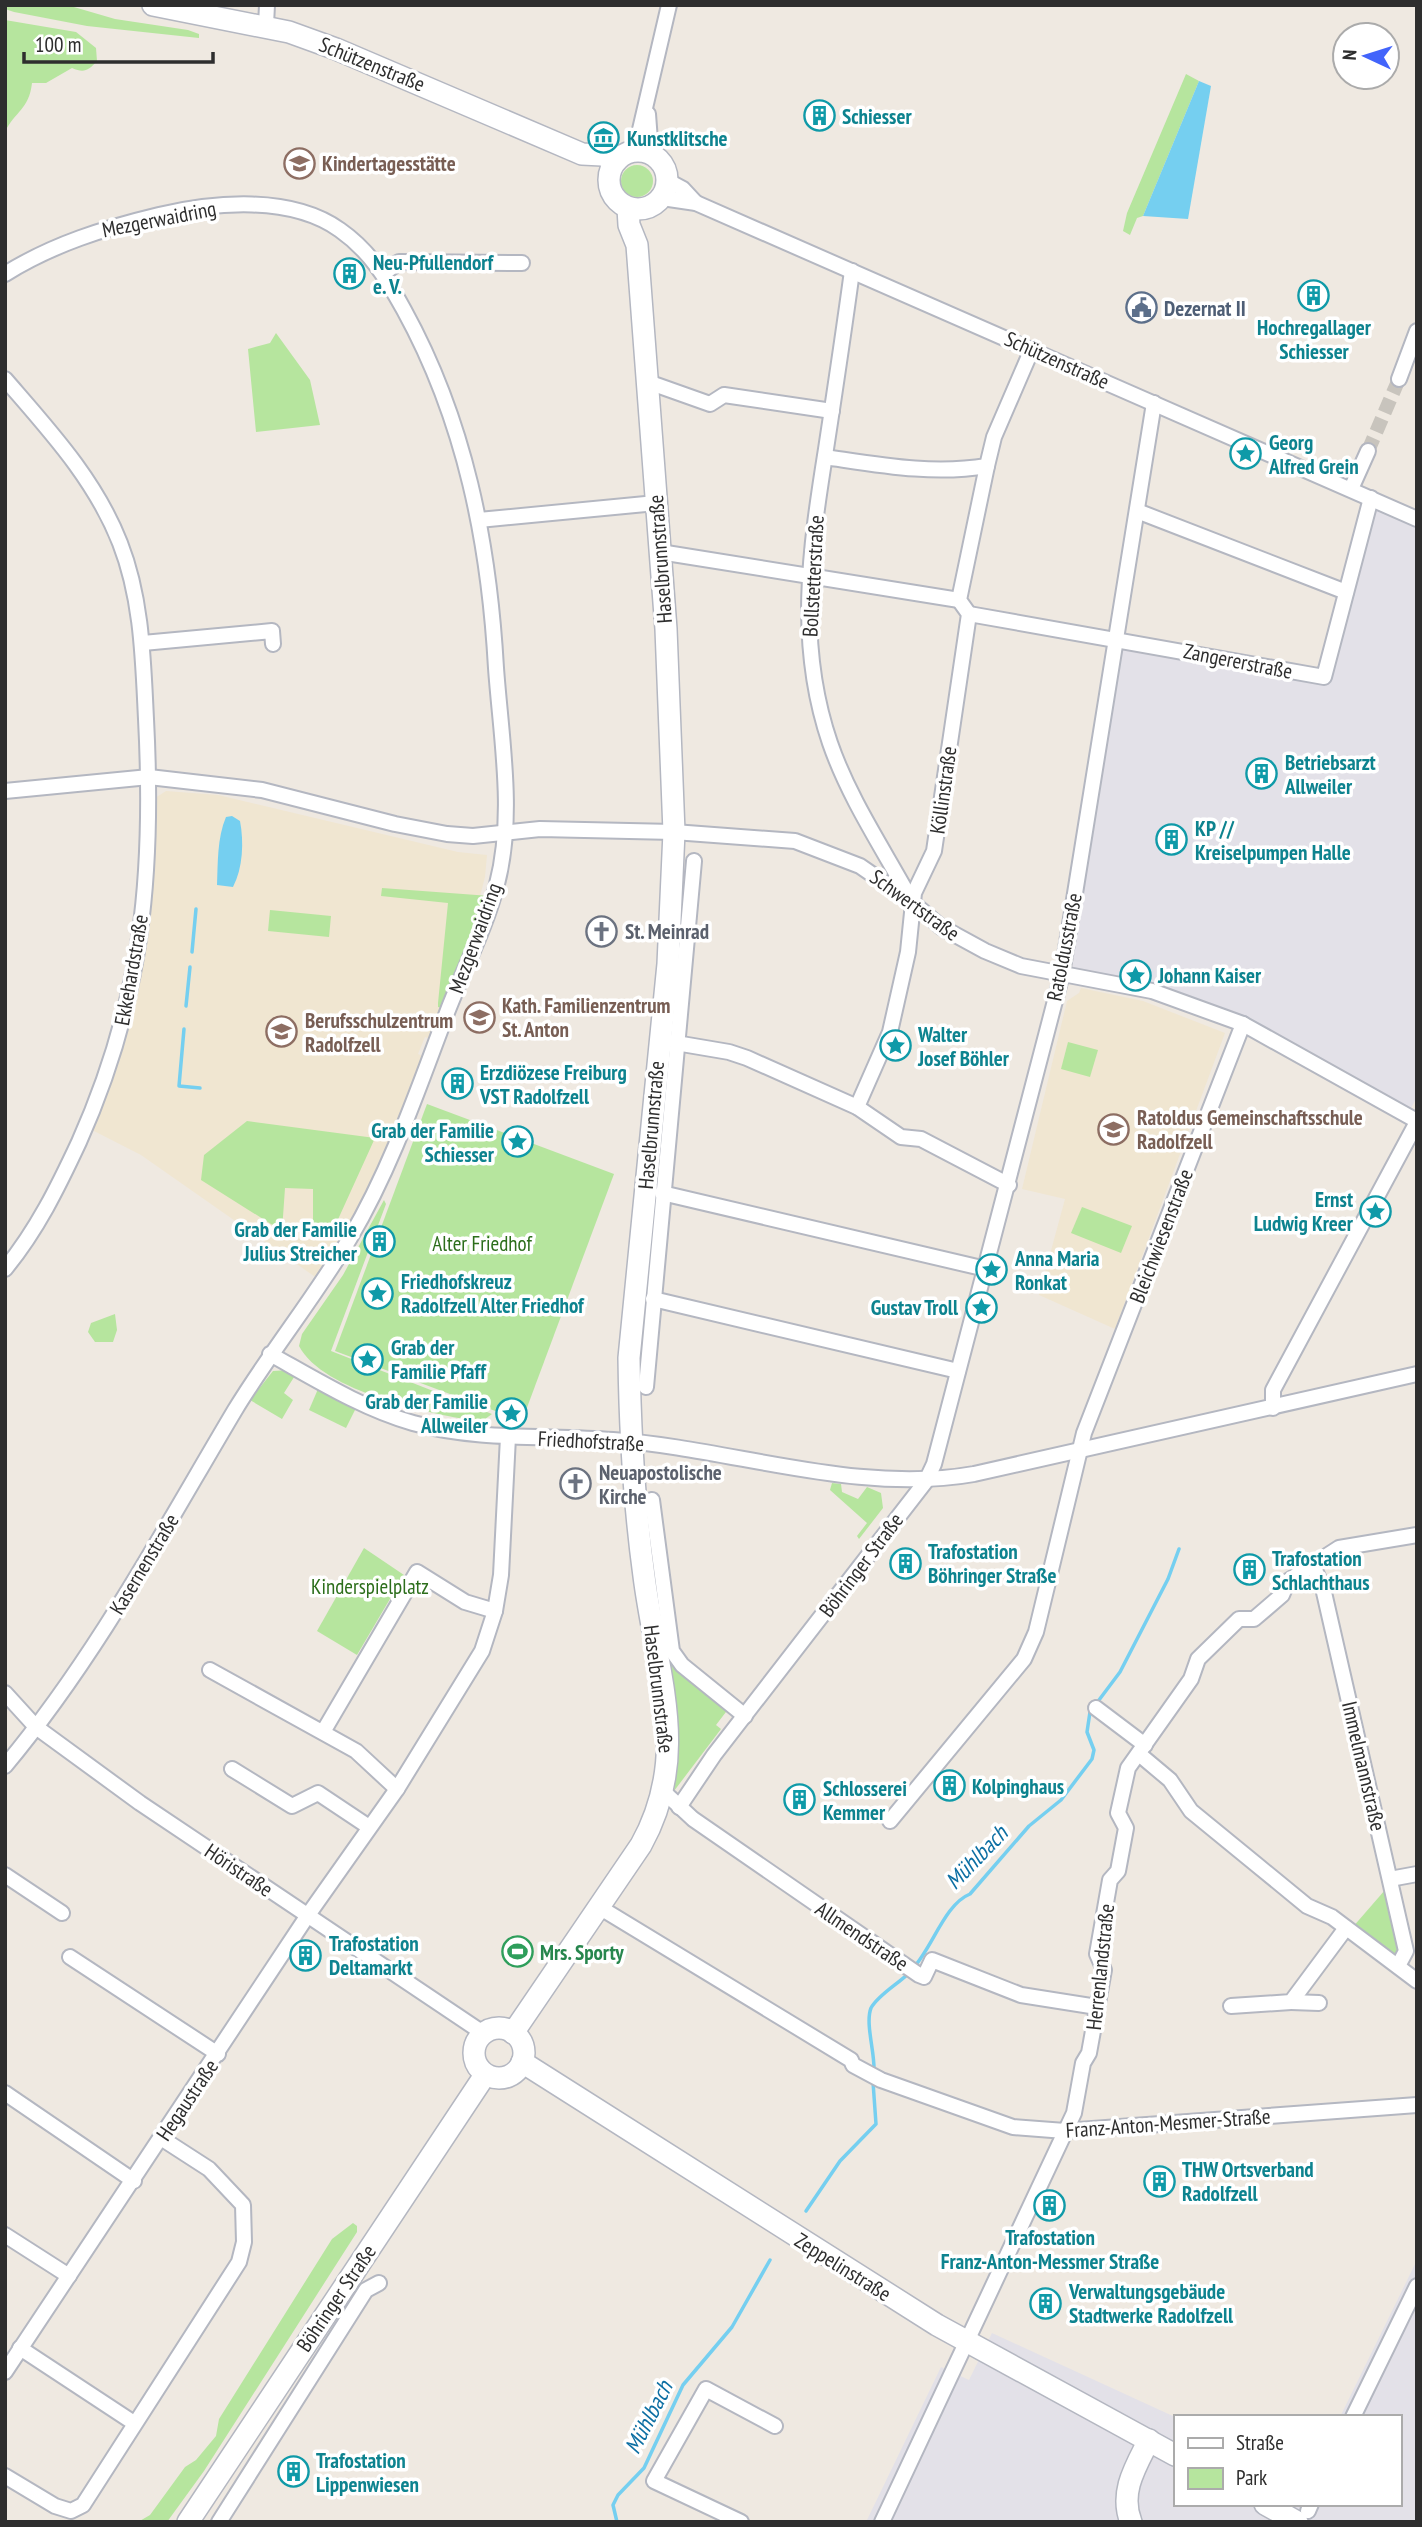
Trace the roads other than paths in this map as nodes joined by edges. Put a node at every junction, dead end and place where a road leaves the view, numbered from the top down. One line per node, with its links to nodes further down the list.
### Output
1 (153, 5): 3 (main road, Schützenstraße)
2 (669, 5): 4 (street)
3 (266, 15): 4 (main road, Schützenstraße)
4 (628, 160): 5 (main road); 5 (main road)
5 (650, 199): 7 (street, Schützenstraße); 14 (main road, Haselbrunnstraße)
6 (522, 263): 9 (street)
7 (852, 271): 11 (street, Schützenstraße); 16 (street, Bollstetterstraße)
8 (5, 274): 9 (street, Mezgerwaidring)
9 (383, 274): 25 (street, Mezgerwaidring)
10 (1417, 331): 13 (street)
11 (1032, 349): 15 (street, Schützenstraße); 19 (street)
12 (5, 379): 32 (street, Ekkehardstraße)
13 (1399, 379)
14 (648, 383): 16 (street); 22 (main road, Haselbrunnstraße)
15 (1154, 403): 20 (street, Schützenstraße); 23 (street, Ratoldusstraße)
16 (832, 411): 18 (street, Bollstetterstraße)
17 (1368, 452): 20 (street)
18 (825, 457): 19 (street); 27 (street, Bollstetterstraße)
19 (987, 466): 29 (street)
20 (1351, 489): 21 (street, Schützenstraße)
21 (1371, 498): 24 (street, Schützenstraße); 28 (street, Zangererstraße)
22 (656, 503): 25 (street); 26 (main road, Haselbrunnstraße)
23 (1137, 511): 28 (street); 31 (street, Ratoldusstraße)
24 (1417, 519)
25 (480, 520): 36 (street, Mezgerwaidring)
26 (660, 552): 27 (street); 37 (main road, Haselbrunnstraße)
27 (808, 575): 29 (street); 39 (street, Bollstetterstraße)
28 (1346, 592): 31 (street, Zangererstraße)
29 (959, 600): 30 (street)
30 (969, 614): 31 (street, Zangererstraße); 39 (street, Köllinstraße)
31 (1116, 638): 40 (street, Ratoldusstraße)
32 (143, 643): 33 (street); 34 (street, Ekkehardstraße)
33 (273, 644)
34 (149, 777): 35 (street, Schwertstraße); 36 (street, Schwertstraße); 47 (street, Ekkehardstraße)
35 (5, 791)
36 (505, 831): 37 (street, Schwertstraße); 50 (street, Mezgerwaidring)
37 (674, 832): 39 (street, Schwertstraße); 56 (main road, Haselbrunnstraße)
38 (694, 861): 42 (street, Haselbrunnstraße)
39 (912, 902): 40 (street, Schwertstraße); 43 (street, Köllinstraße)
40 (1062, 974): 41 (street, Schwertstraße); 45 (street, Ratoldusstraße)
41 (1242, 1024): 44 (street, Schwertstraße); 57 (street, Bleichwiesenstraße)
42 (676, 1043): 43 (street); 46 (street, Haselbrunnstraße)
43 (857, 1107): 45 (street)
44 (1417, 1121): 54 (street)
45 (1009, 1185): 48 (street, Ratoldusstraße)
46 (662, 1193): 48 (street); 49 (street, Haselbrunnstraße)
47 (5, 1269)
48 (986, 1269): 51 (street, Ratoldusstraße)
49 (653, 1299): 51 (street); 53 (street, Haselbrunnstraße)
50 (270, 1354): 55 (street, Friedhofstraße); 67 (street, Kasernenstraße)
51 (958, 1371): 58 (street, Ratoldusstraße)
52 (1415, 1372): 54 (street)
53 (646, 1387)
54 (1273, 1408): 57 (street)
55 (508, 1437): 56 (street, Friedhofstraße); 62 (street, Hegaustraße)
56 (631, 1442): 58 (street, Friedhofstraße); 73 (main road, Haselbrunnstraße)
57 (1081, 1448): 58 (street); 75 (street, Bleichwiesenstraße)
58 (926, 1481): 66 (street, Böhringer Straße)
59 (652, 1500): 66 (street, Haselbrunnstraße)
60 (1417, 1535): 61 (street, Herrenlandstraße)
61 (1313, 1566): 69 (street, Herrenlandstraße); 79 (street, Immelmannstraße)
62 (495, 1611): 68 (street); 72 (street, Hegaustraße)
63 (209, 1670): 68 (street)
64 (5, 1693): 67 (street, Höristraße)
65 (1096, 1709): 69 (street)
66 (745, 1716): 74 (street, Böhringer Straße)
67 (36, 1727): 70 (street, Kasernenstraße); 82 (street, Höristraße)
68 (323, 1732): 72 (street)
69 (1142, 1749): 83 (street); 90 (street, Herrenlandstraße)
70 (5, 1766)
71 (232, 1769): 76 (street)
72 (397, 1789): 76 (street, Hegaustraße)
73 (664, 1792): 74 (street); 80 (main road)
74 (680, 1807): 90 (street, Allmendstraße)
75 (890, 1821)
76 (369, 1827): 82 (street, Hegaustraße)
77 (1417, 1874): 79 (street)
78 (5, 1875): 81 (street)
79 (1390, 1879): 85 (street, Immelmannstraße)
80 (599, 1907): 91 (main road); 98 (street, Franz-Anton-Mesmer-Straße)
81 (62, 1913)
82 (308, 1915): 92 (street, Höristraße); 93 (street, Hegaustraße)
83 (1346, 1928): 85 (street); 87 (street)
84 (70, 1956): 93 (street)
85 (1398, 1966): 86 (street)
86 (1417, 1981)
87 (1291, 2002): 88 (street); 89 (street)
88 (1319, 2003)
89 (1231, 2006)
90 (1097, 2007): 98 (street, Herrenlandstraße)
91 (513, 2033): 92 (main road); 94 (main road)
92 (483, 2034): 95 (main road)
93 (218, 2054): 99 (street, Hegaustraße)
94 (522, 2062): 95 (main road); 105 (main road, Zeppelinstraße)
95 (485, 2075): 116 (main road, Böhringer Straße)
96 (5, 2093): 100 (street)
97 (1417, 2105): 98 (street, Franz-Anton-Mesmer-Straße)
98 (1065, 2131): 105 (street, Herrenlandstraße)
99 (162, 2138): 100 (street, Hegaustraße); 109 (street)
100 (134, 2181): 102 (street, Hegaustraße)
101 (5, 2235): 102 (street)
102 (69, 2276): 106 (street, Hegaustraße)
103 (379, 2283): 117 (street, Böhringer Straße)
104 (1417, 2286): 108 (street)
105 (968, 2343): 111 (main road, Zeppelinstraße); 119 (street, Herrenlandstraße)
106 (14, 2352): 107 (street, Hegaustraße); 109 (street)
107 (5, 2372)
108 (1354, 2415)
109 (134, 2423): 113 (street)
110 (775, 2426): 118 (street)
111 (1149, 2441): 112 (main road, Zeppelinstraße); 120 (main road)
112 (1174, 2454)
113 (5, 2476)
114 (1275, 2506): 115 (main road)
115 (1305, 2512)
116 (188, 2522)
117 (219, 2522)
118 (741, 2522)
119 (882, 2522)
120 (1131, 2522)

